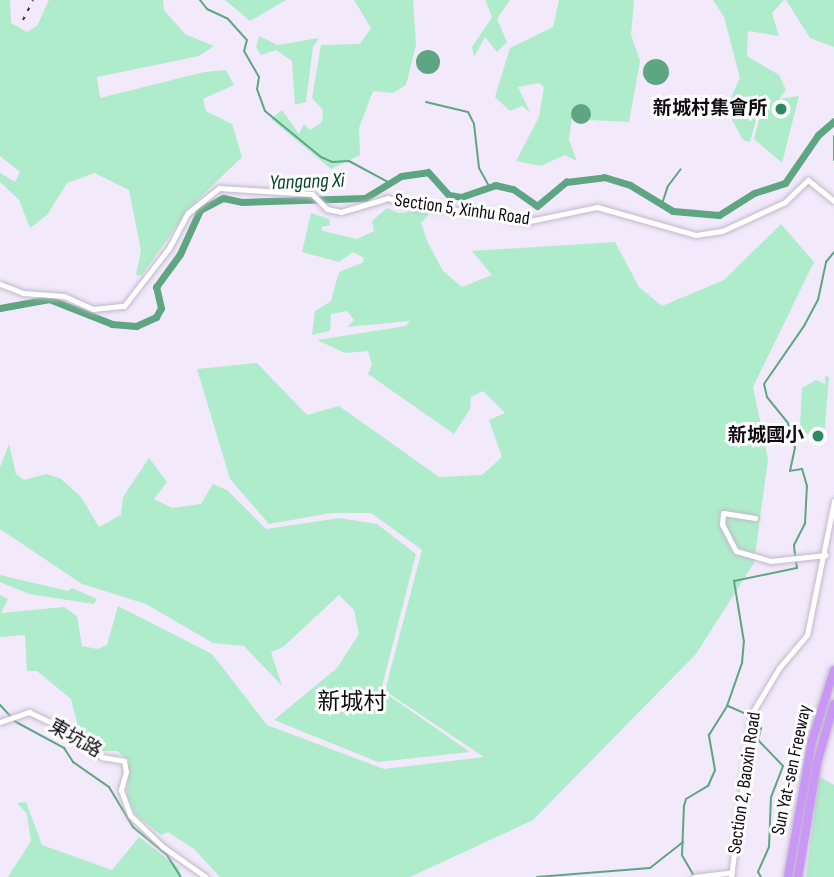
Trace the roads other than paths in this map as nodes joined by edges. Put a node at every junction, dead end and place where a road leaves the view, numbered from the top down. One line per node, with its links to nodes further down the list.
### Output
1 (834, 201): 2 (street)
2 (0, 284)
3 (834, 501): 5 (street, Section 2, Baoxin Road)
4 (755, 518): 5 (street)
5 (826, 555): 9 (street, Section 2, Baoxin Road)
6 (834, 670): 12 (highway, Sun Yat-sen Freeway)
7 (834, 704): 13 (highway, Sun Yat-sen Freeway)
8 (0, 722): 10 (street, 東坑路)
9 (732, 874): 11 (street)
10 (206, 877)
11 (695, 877)
12 (788, 877)
13 (798, 877)

